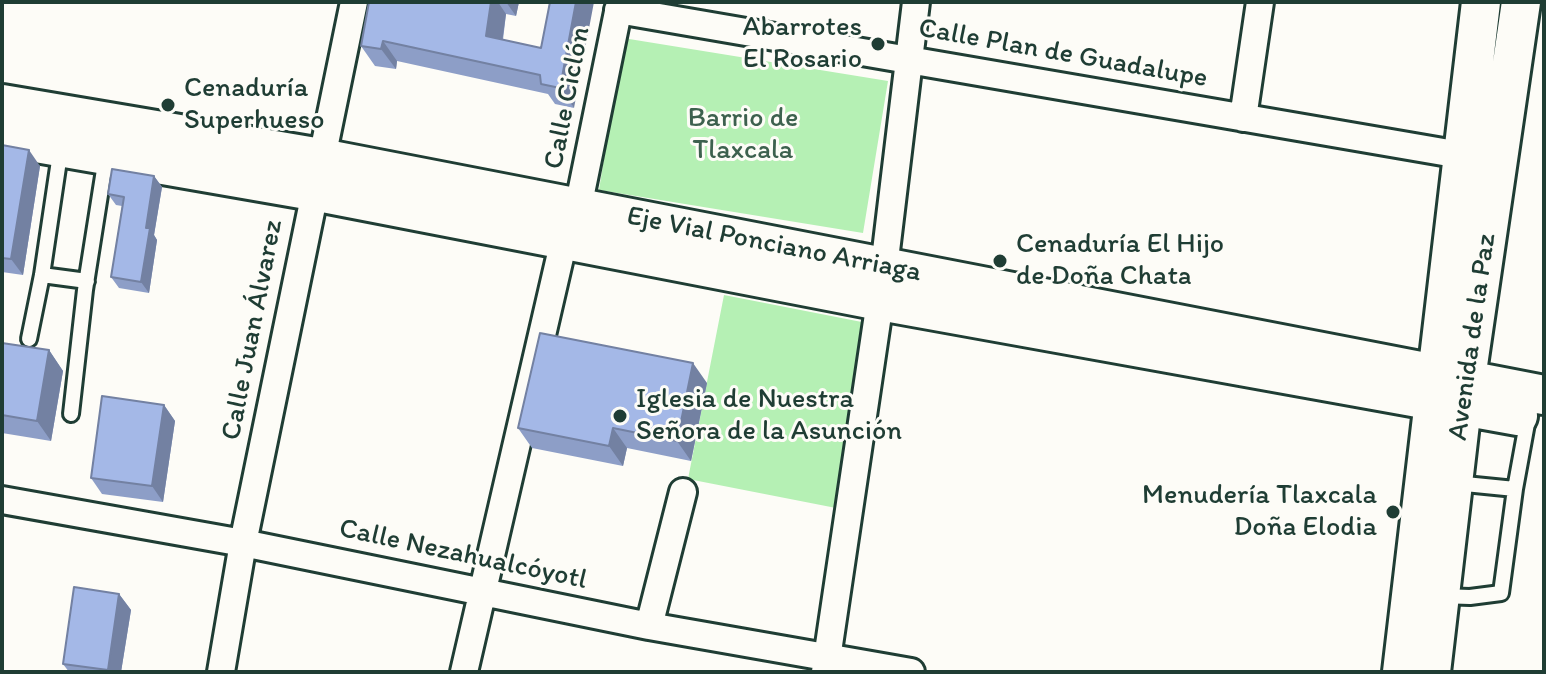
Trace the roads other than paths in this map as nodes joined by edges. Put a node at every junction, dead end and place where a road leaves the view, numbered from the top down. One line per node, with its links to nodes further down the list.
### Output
1 (354, 2): 16 (street, Calle Juan Álvarez)
2 (916, 2): 9 (street)
3 (1260, 2): 11 (street)
4 (1481, 2): 7 (main road, Avenida de la Paz)
5 (1521, 2): 8 (main road, Avenida de la Paz)
6 (619, 6): 9 (street, Calle Plan de Guadalupe); 17 (street, Calle Ciclón)
7 (1475, 46): 8 (main road); 15 (main road, Avenida de la Paz)
8 (1512, 51): 15 (main road, Avenida de la Paz)
9 (908, 61): 11 (street, Calle Plan de Guadalupe); 20 (street)
10 (2, 104): 16 (main road, Eje Vial Ponciano Arriaga)
11 (1243, 118): 15 (street, Calle Plan de Guadalupe)
12 (2, 137): 13 (main road, Eje Vial Ponciano Arriaga)
13 (61, 147): 14 (main road, Eje Vial Ponciano Arriaga); 18 (lane)
14 (107, 154): 16 (main road, Eje Vial Ponciano Arriaga); 19 (lane)
15 (1479, 158): 22 (main road, Avenida de la Paz)
16 (317, 175): 17 (main road, Eje Vial Ponciano Arriaga); 29 (street, Calle Juan Álvarez)
17 (571, 224): 20 (main road, Eje Vial Ponciano Arriaga); 30 (street, Calle Ciclón)
18 (42, 275): 19 (lane); 21 (lane)
19 (87, 281): 24 (lane)
20 (882, 284): 22 (main road, Eje Vial Ponciano Arriaga); 33 (street)
21 (29, 339)
22 (1450, 390): 23 (main road, Eje Vial Ponciano Arriaga); 25 (main road, Avenida de la Paz); 31 (main road, Avenida de la Paz)
23 (1539, 411): 26 (lane)
24 (71, 414)
25 (1454, 483): 26 (lane); 31 (main road, Avenida de la Paz)
26 (1515, 489): 31 (lane)
27 (683, 492): 32 (street)
28 (2, 500): 29 (street, Calle Nezahualcóyotl)
29 (243, 543): 30 (street, Calle Nezahualcóyotl); 34 (street, Calle Juan Álvarez)
30 (482, 592): 32 (street, Calle Nezahualcóyotl); 35 (street, Calle Ciclón)
31 (1427, 596): 37 (main road, Avenida de la Paz); 38 (main road, Avenida de la Paz)
32 (649, 626): 33 (street, Calle Nezahualcóyotl)
33 (826, 664): 36 (street, Calle Nezahualcóyotl)
34 (221, 672)
35 (464, 672)
36 (911, 672)
37 (1402, 672)
38 (1431, 672)

